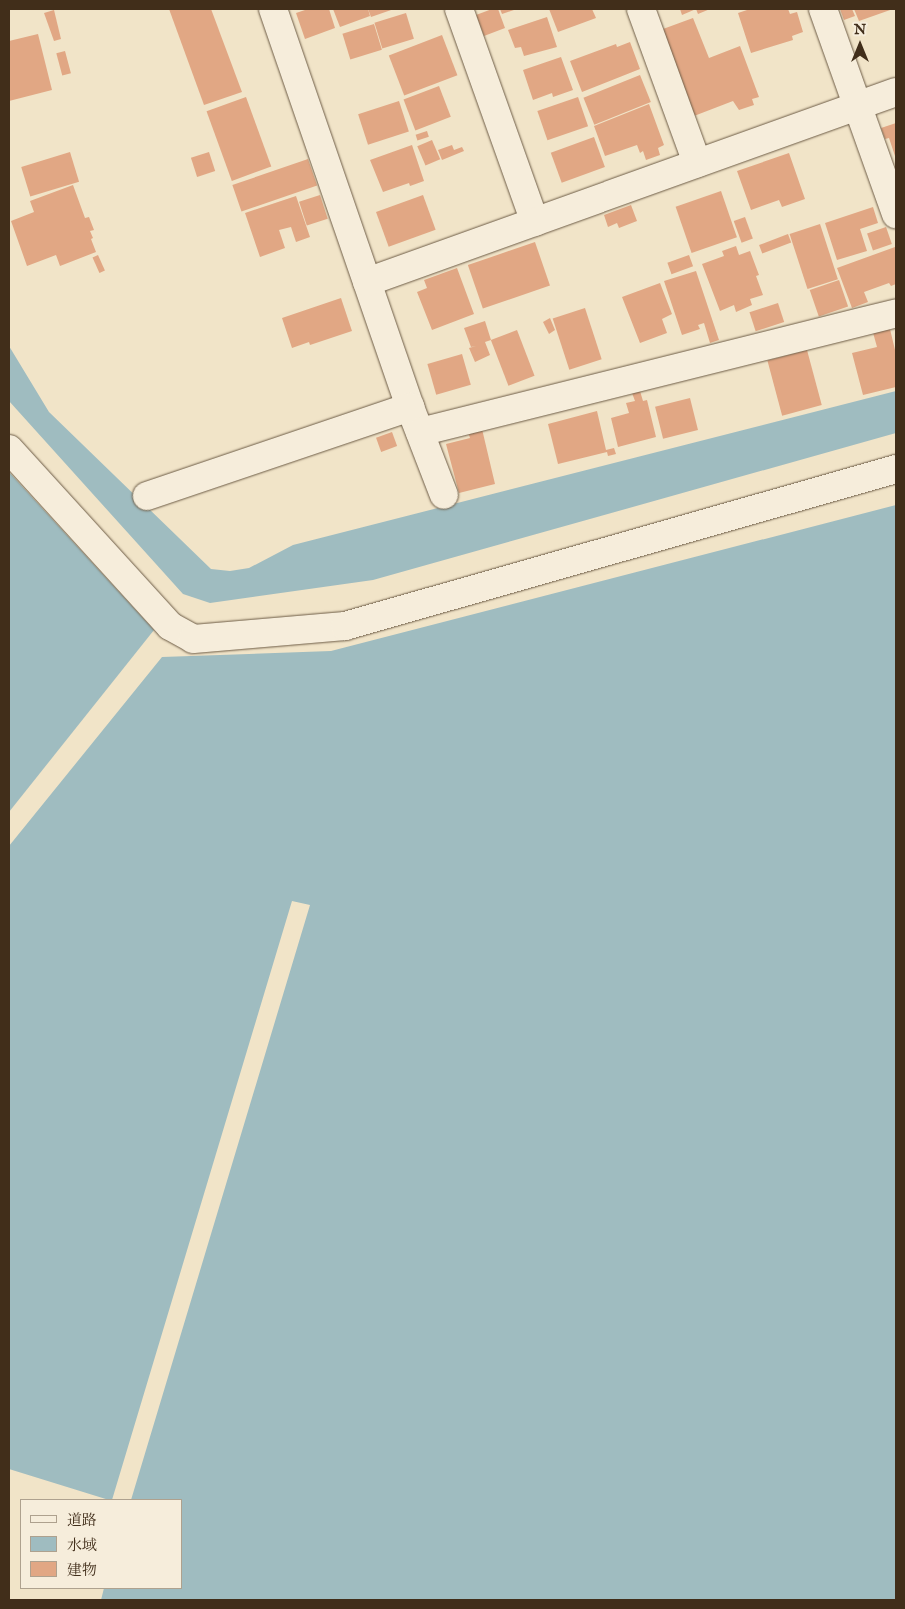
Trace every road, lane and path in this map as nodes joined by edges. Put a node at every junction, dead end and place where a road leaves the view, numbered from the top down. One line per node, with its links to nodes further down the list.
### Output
1 (273, 9): 10 (street)
2 (459, 9): 9 (street)
3 (641, 9): 7 (street)
4 (823, 9): 6 (street)
5 (896, 92): 6 (street)
6 (858, 107): 7 (street); 8 (street)
7 (697, 163): 9 (street)
8 (896, 214)
9 (535, 222): 10 (street)
10 (367, 282): 12 (street)
11 (896, 312): 12 (street)
12 (415, 420): 15 (street); 16 (street)
13 (9, 449): 14 (street)
14 (896, 469)
15 (444, 495)
16 (147, 496)

